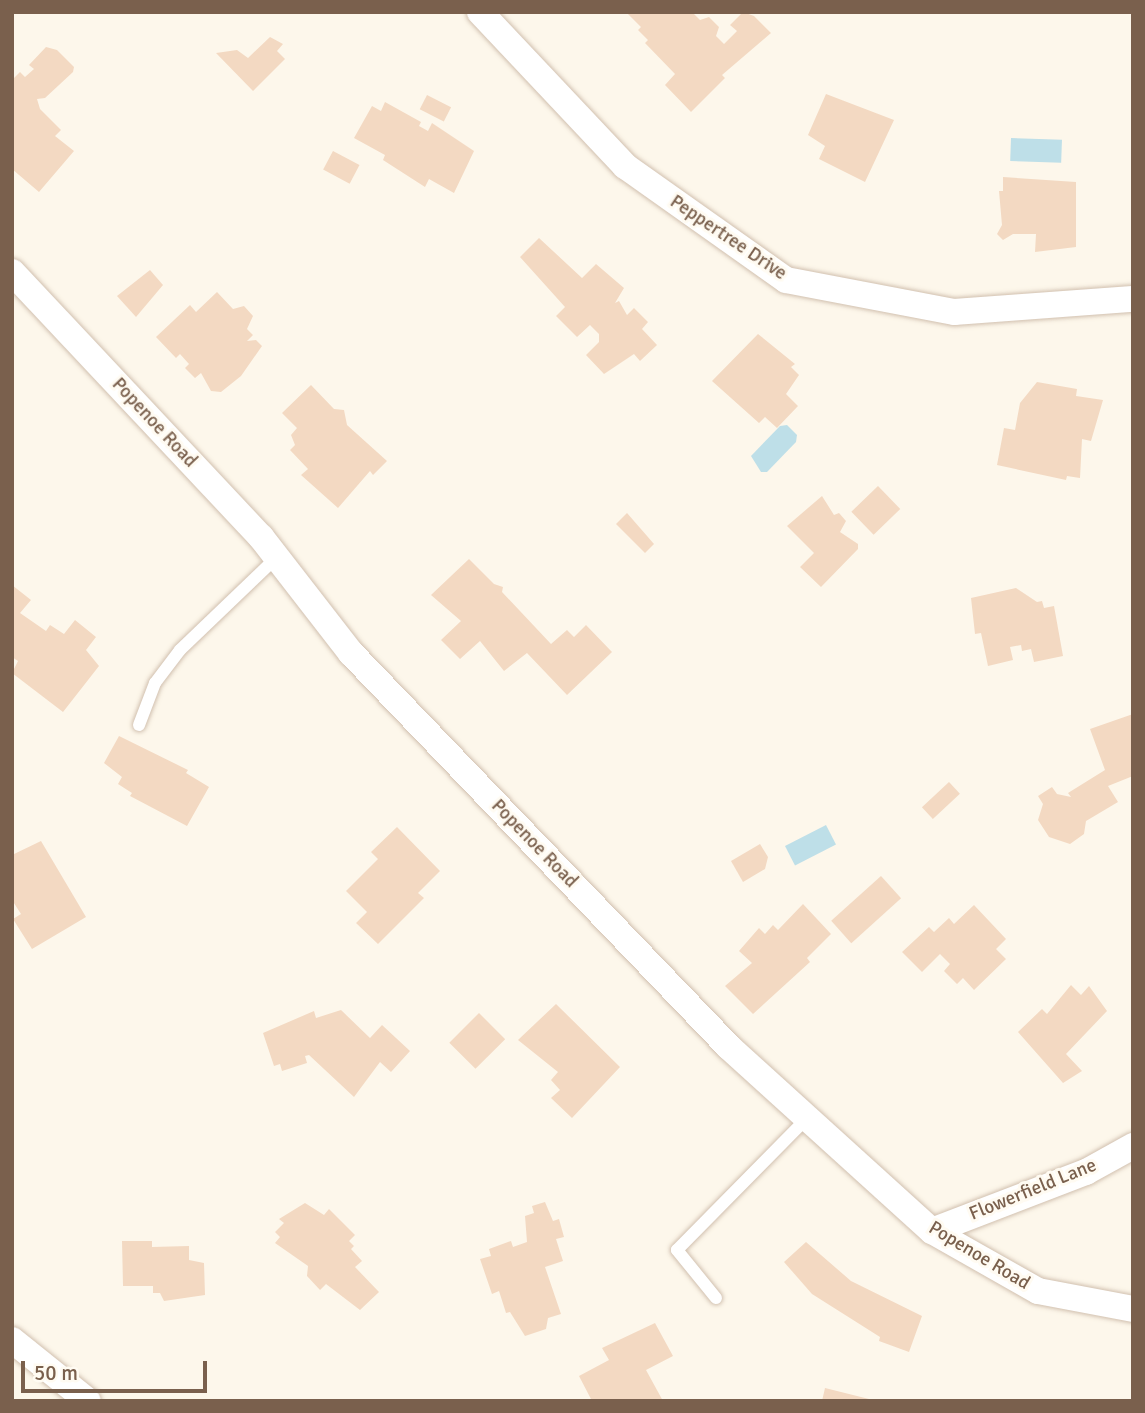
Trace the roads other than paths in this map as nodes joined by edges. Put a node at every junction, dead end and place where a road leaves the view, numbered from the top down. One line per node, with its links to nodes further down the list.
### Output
1 (480, 12): 3 (street, Peppertree Drive)
2 (15, 281): 4 (street, Popenoe Road)
3 (1133, 299)
4 (277, 557): 5 (lane); 6 (street, Popenoe Road)
5 (139, 725)
6 (807, 1118): 8 (street, Popenoe Road); 9 (lane)
7 (1133, 1146): 8 (street, Flowerfield Lane)
8 (932, 1231): 10 (street, Popenoe Road)
9 (716, 1298)
10 (1133, 1309)
11 (12, 1340): 12 (street)
12 (88, 1401)

